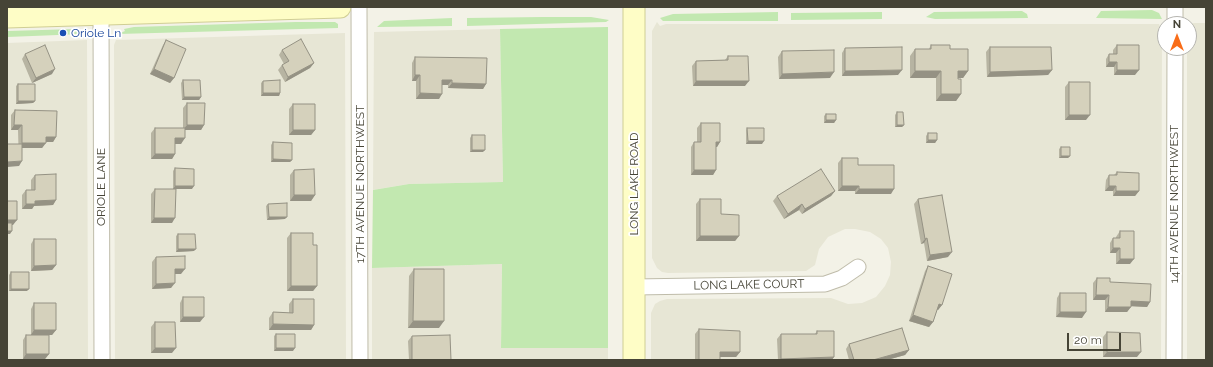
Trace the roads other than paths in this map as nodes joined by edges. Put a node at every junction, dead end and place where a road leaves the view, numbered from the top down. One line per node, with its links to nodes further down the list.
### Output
1 (340, 7): 4 (street)
2 (359, 7): 10 (street, 17TH AVENUE NORTHWEST)
3 (634, 7): 8 (street, LONG LAKE ROAD)
4 (93, 12): 5 (street); 9 (street, ORIOLE LANE)
5 (7, 17)
6 (1174, 56): 12 (street, 14TH AVENUE NORTHWEST)
7 (858, 266): 8 (street, LONG LAKE COURT)
8 (634, 287): 11 (street, LONG LAKE ROAD)
9 (102, 360)
10 (360, 360)
11 (634, 360)
12 (1174, 360)

